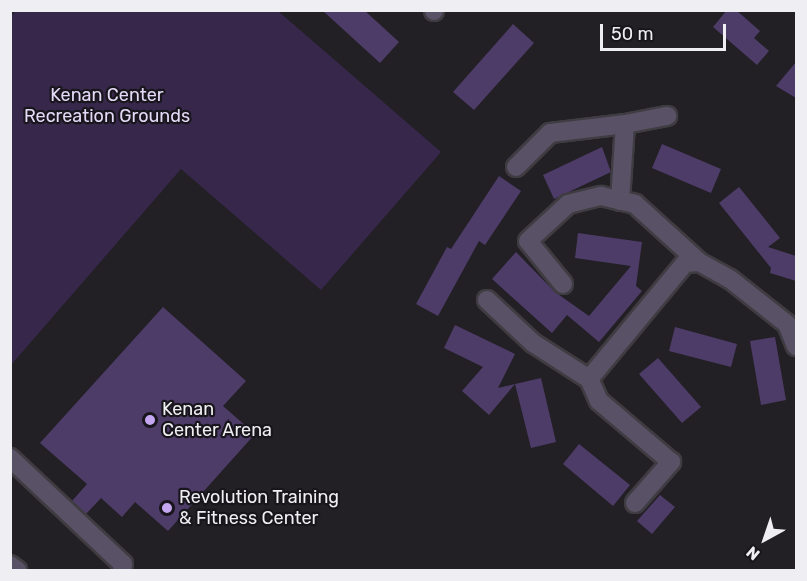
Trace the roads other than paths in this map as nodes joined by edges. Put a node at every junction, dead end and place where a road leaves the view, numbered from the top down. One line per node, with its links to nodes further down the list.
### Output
1 (667, 116): 2 (lane)
2 (625, 124): 3 (lane); 4 (lane)
3 (516, 167)
4 (620, 201): 5 (lane); 6 (lane)
5 (699, 262): 8 (lane); 9 (lane)
6 (563, 284)
7 (487, 300): 9 (lane)
8 (795, 338)
9 (589, 379): 11 (lane)
10 (10, 458): 14 (lane)
11 (635, 503)
12 (10, 565): 13 (lane)
13 (17, 570)
14 (122, 570)

